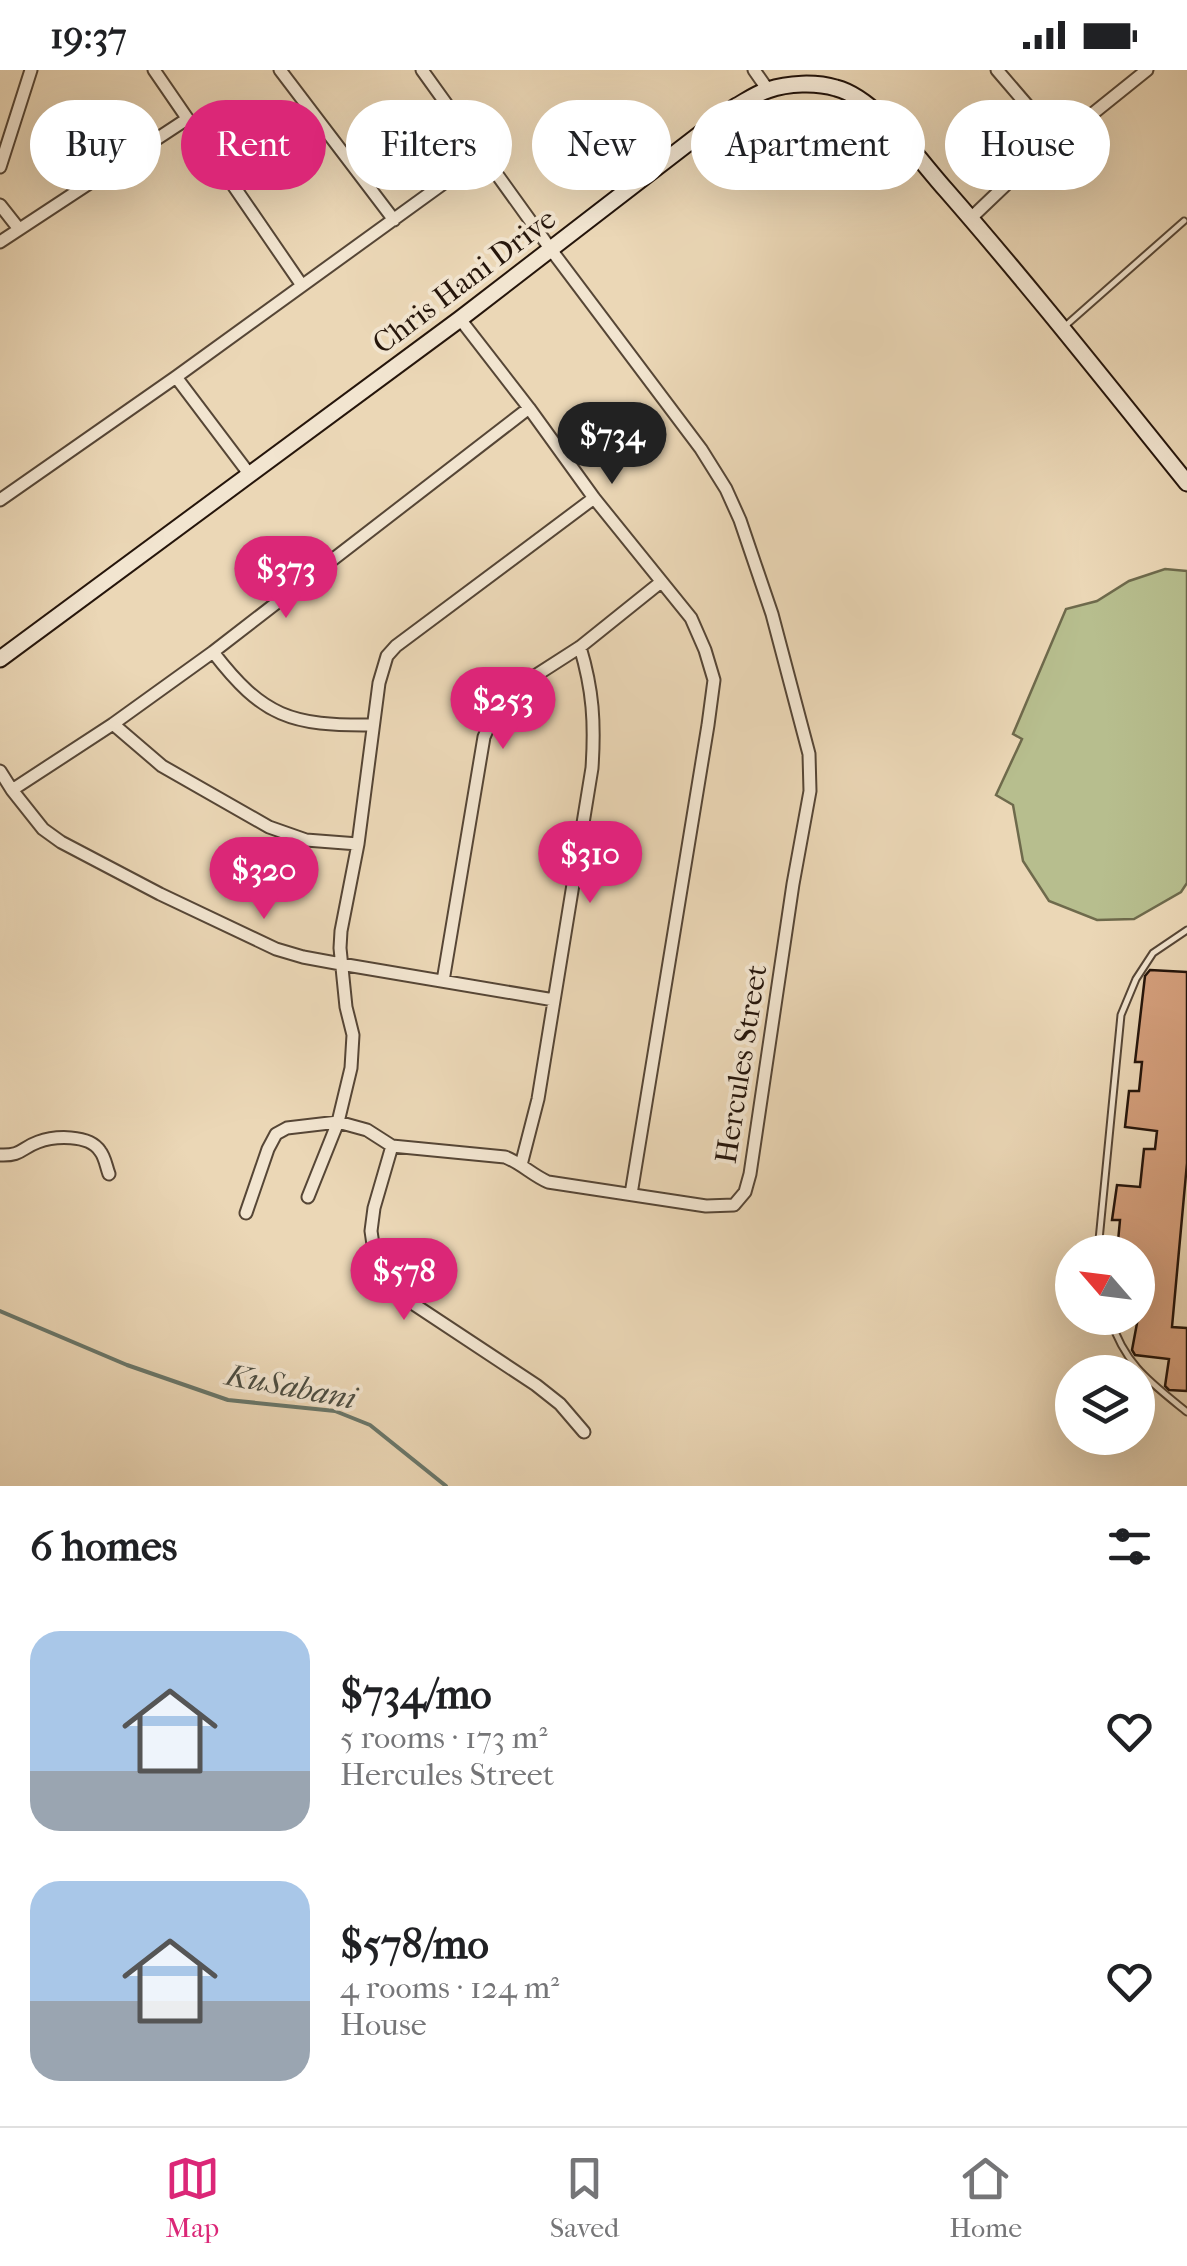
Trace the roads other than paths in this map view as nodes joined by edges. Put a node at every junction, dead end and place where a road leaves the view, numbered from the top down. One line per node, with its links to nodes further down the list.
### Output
1 (31, 70): 14 (street)
2 (154, 70): 12 (street)
3 (280, 70): 21 (street)
4 (422, 70): 9 (street)
5 (754, 70): 8 (street)
6 (997, 70): 10 (street)
7 (1139, 72): 11 (street)
8 (768, 90): 20 (street, Chris Hani Drive); 25 (street, Chris Hani Drive)
9 (444, 100)
10 (1023, 100)
11 (1106, 100)
12 (181, 110)
13 (181, 123): 23 (street)
14 (0, 167)
15 (236, 190): 26 (street)
16 (435, 190): 21 (street)
17 (510, 190): 25 (street)
18 (1000, 190): 20 (street)
19 (0, 205): 23 (street)
20 (971, 218): 28 (street, Chris Hani Drive)
21 (394, 220): 26 (street)
22 (1184, 222): 28 (lane)
23 (19, 229): 24 (street)
24 (0, 242)
25 (552, 250): 27 (street, Chris Hani Drive); 53 (street, Hercules Street)
26 (302, 284): 29 (street)
27 (460, 320): 30 (street); 31 (street, Chris Hani Drive)
28 (1062, 330): 32 (street, Chris Hani Drive)
29 (176, 376): 31 (street); 34 (street)
30 (529, 408): 33 (street); 37 (street)
31 (250, 475): 38 (street, Chris Hani Drive)
32 (1185, 476)
33 (594, 498): 35 (street); 40 (street)
34 (0, 500)
35 (661, 582): 36 (street); 53 (street)
36 (580, 647): 46 (street); 47 (street)
37 (213, 652): 39 (street); 40 (street)
38 (0, 659)
39 (112, 724): 42 (street); 43 (street)
40 (373, 725): 43 (street)
41 (0, 771): 42 (street)
42 (12, 790): 45 (street)
43 (358, 844): 45 (street)
44 (1187, 930): 56 (lane)
45 (342, 964): 46 (street); 48 (street)
46 (443, 981): 47 (street)
47 (554, 1000): 51 (street)
48 (338, 1122): 49 (street); 54 (street); 55 (street)
49 (392, 1146): 51 (street, Hercules Street); 59 (street)
50 (0, 1155): 52 (street)
51 (522, 1165): 53 (street, Hercules Street)
52 (108, 1174)
53 (631, 1194)
54 (308, 1197)
55 (246, 1213)
56 (1099, 1235)
57 (1117, 1335): 58 (lane)
58 (1187, 1412)
59 (584, 1432)

